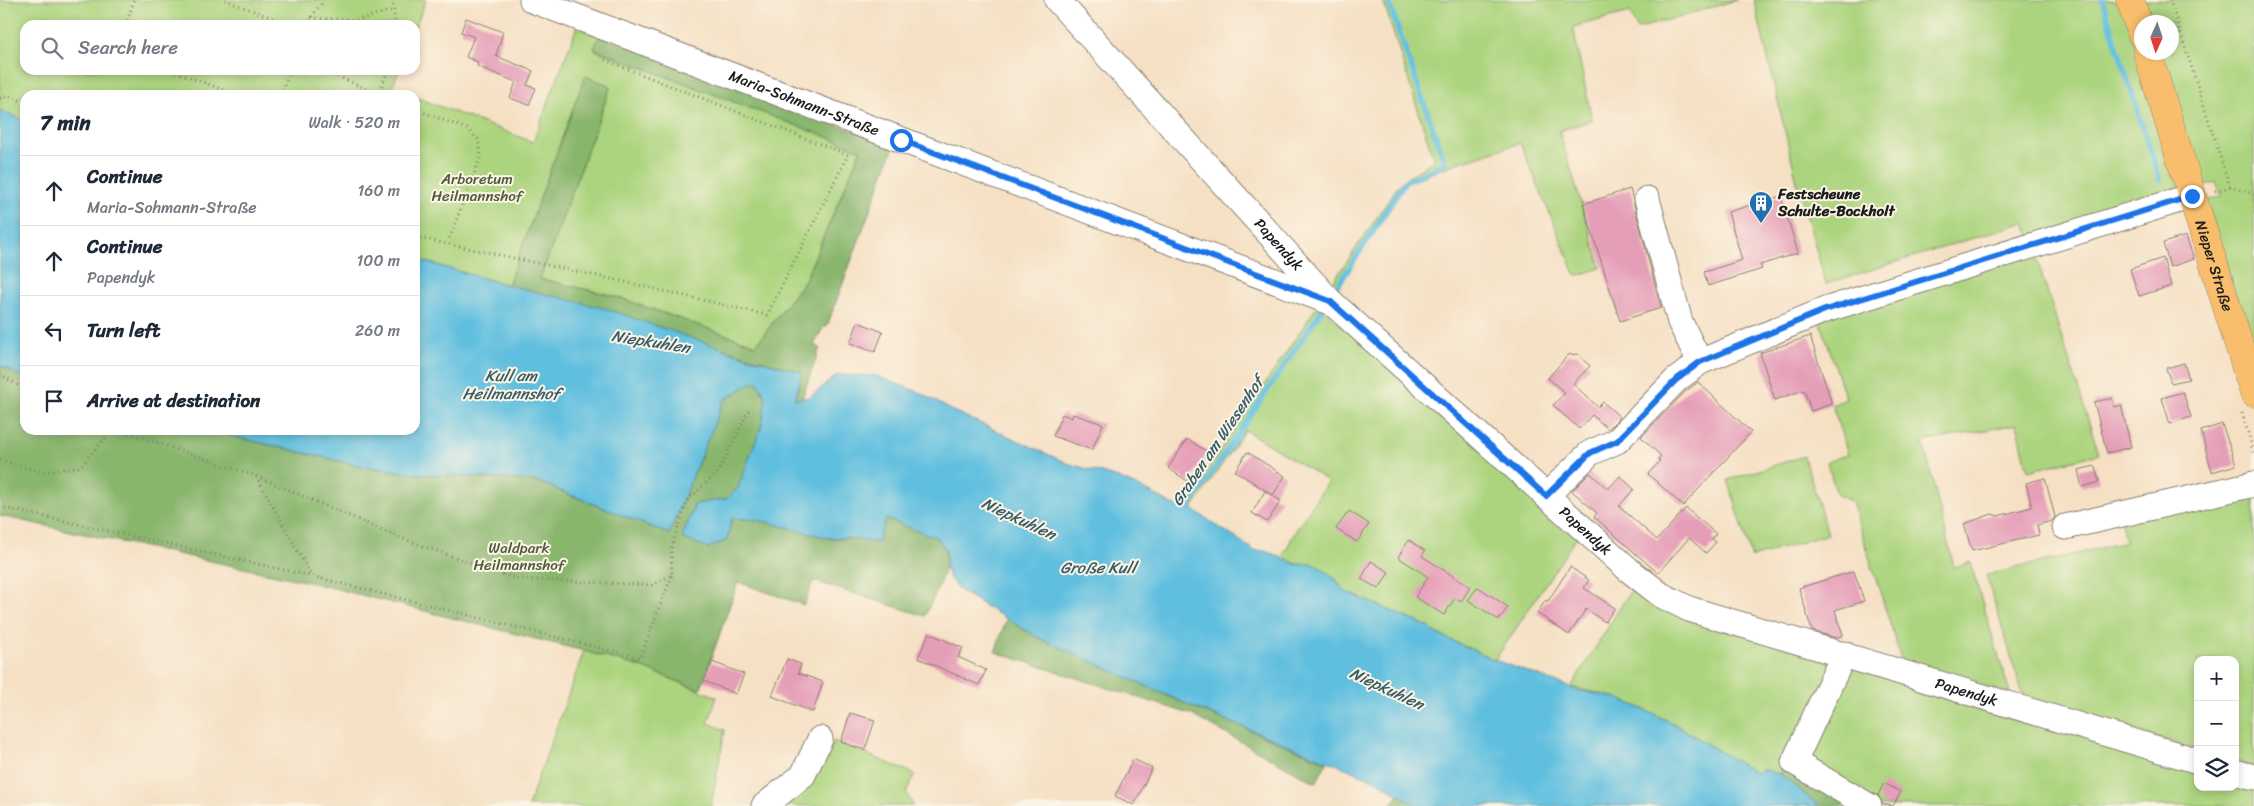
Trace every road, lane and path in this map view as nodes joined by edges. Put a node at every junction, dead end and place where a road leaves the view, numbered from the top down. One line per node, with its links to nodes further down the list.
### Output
1 (134, 0): 12 (path)
2 (225, 0): 13 (path)
3 (320, 0): 11 (path)
4 (392, 0): 9 (path)
5 (532, 0): 34 (street, Maria-Sohmann-Straße)
6 (1057, 0): 34 (street, Papendyk)
7 (2130, 0): 10 (main road)
8 (2170, 0): 28 (path)
9 (394, 10): 11 (path); 14 (path)
10 (2135, 15)
11 (311, 18)
12 (128, 20)
13 (277, 20)
14 (395, 20)
15 (602, 59): 33 (path)
16 (2150, 60): 30 (main road, Nieper Straße)
17 (184, 75): 21 (path)
18 (288, 75): 22 (path)
19 (335, 75): 23 (path)
20 (386, 75): 24 (path)
21 (224, 90)
22 (283, 90)
23 (367, 90)
24 (380, 90)
25 (0, 98): 26 (path)
26 (20, 100)
27 (420, 111): 33 (path)
28 (2230, 187): 29 (path); 30 (path)
29 (2254, 194)
30 (2192, 196): 35 (street); 38 (main road, Nieper Straße)
31 (1647, 199): 35 (street)
32 (420, 238): 33 (path)
33 (448, 242)
34 (1330, 301): 45 (street, Papendyk)
35 (1700, 362): 45 (street)
36 (0, 374): 37 (path)
37 (20, 387)
38 (2254, 393)
39 (749, 410): 48 (path)
40 (108, 435): 42 (path)
41 (134, 435): 43 (path)
42 (0, 460)
43 (256, 476): 48 (path); 49 (path)
44 (2254, 484): 47 (street)
45 (1546, 496): 50 (street, Papendyk)
46 (0, 507): 49 (path)
47 (2065, 527)
48 (672, 575): 49 (path)
49 (311, 576)
50 (1844, 654): 52 (street, Papendyk); 56 (street)
51 (820, 740): 55 (street)
52 (2194, 760)
53 (2239, 773): 54 (street)
54 (2254, 777)
55 (764, 806)
56 (1868, 806)

